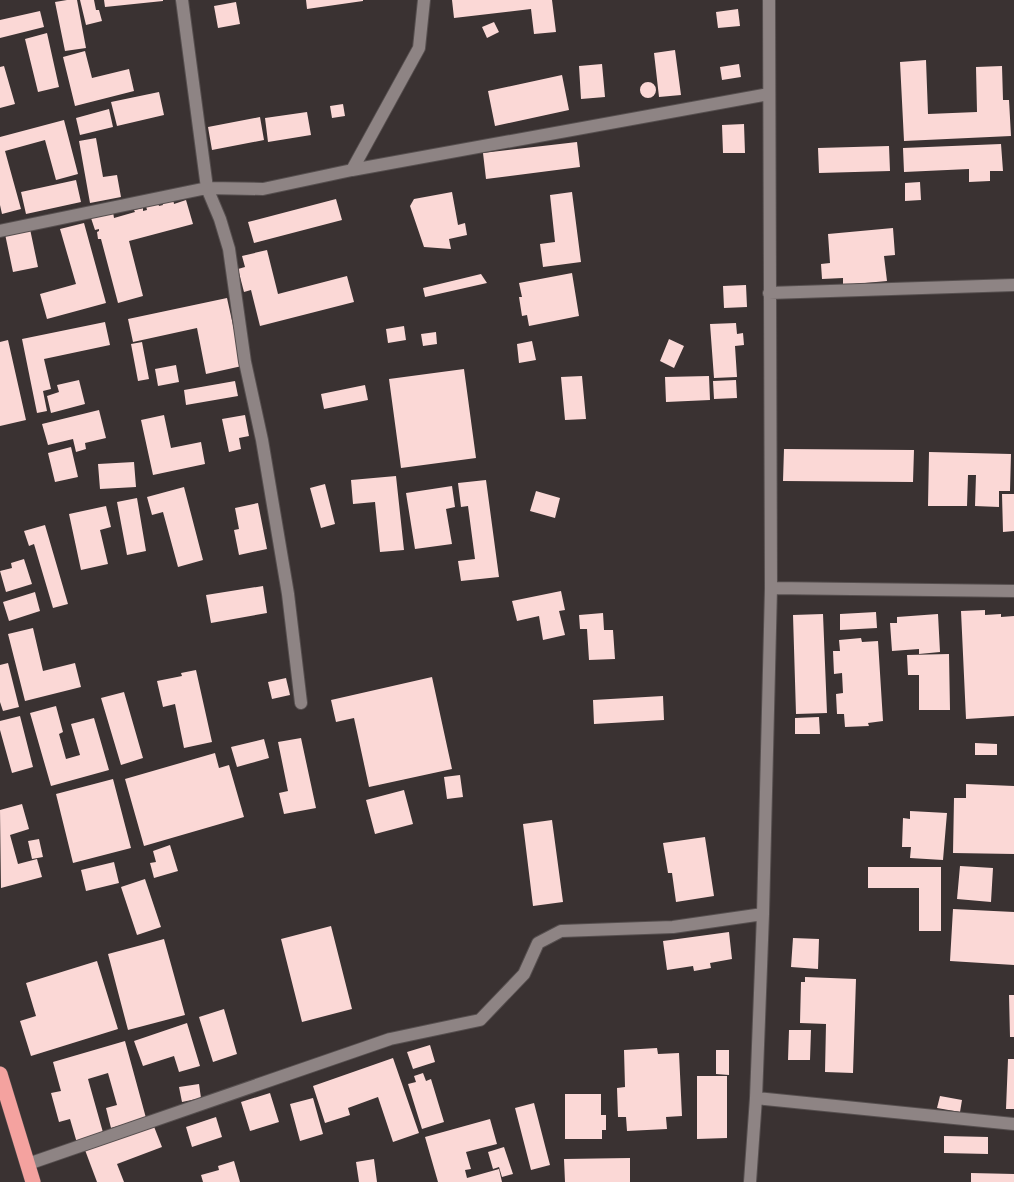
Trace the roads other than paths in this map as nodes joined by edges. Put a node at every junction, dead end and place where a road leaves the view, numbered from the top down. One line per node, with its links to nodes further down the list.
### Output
1 (182, 0): 6 (street)
2 (424, 0): 5 (street)
3 (770, 0): 4 (street)
4 (769, 94): 5 (street); 9 (street)
5 (352, 170): 6 (street)
6 (207, 188): 7 (street); 12 (street)
7 (0, 231)
8 (1014, 285): 9 (street)
9 (769, 293): 10 (street)
10 (770, 588): 11 (street); 13 (street)
11 (1014, 591)
12 (301, 703)
13 (763, 914): 15 (street); 17 (street)
14 (0, 1074): 17 (highway)
15 (756, 1098): 16 (street); 19 (street)
16 (1014, 1124)
17 (28, 1164): 18 (highway)
18 (34, 1182)
19 (750, 1182)

